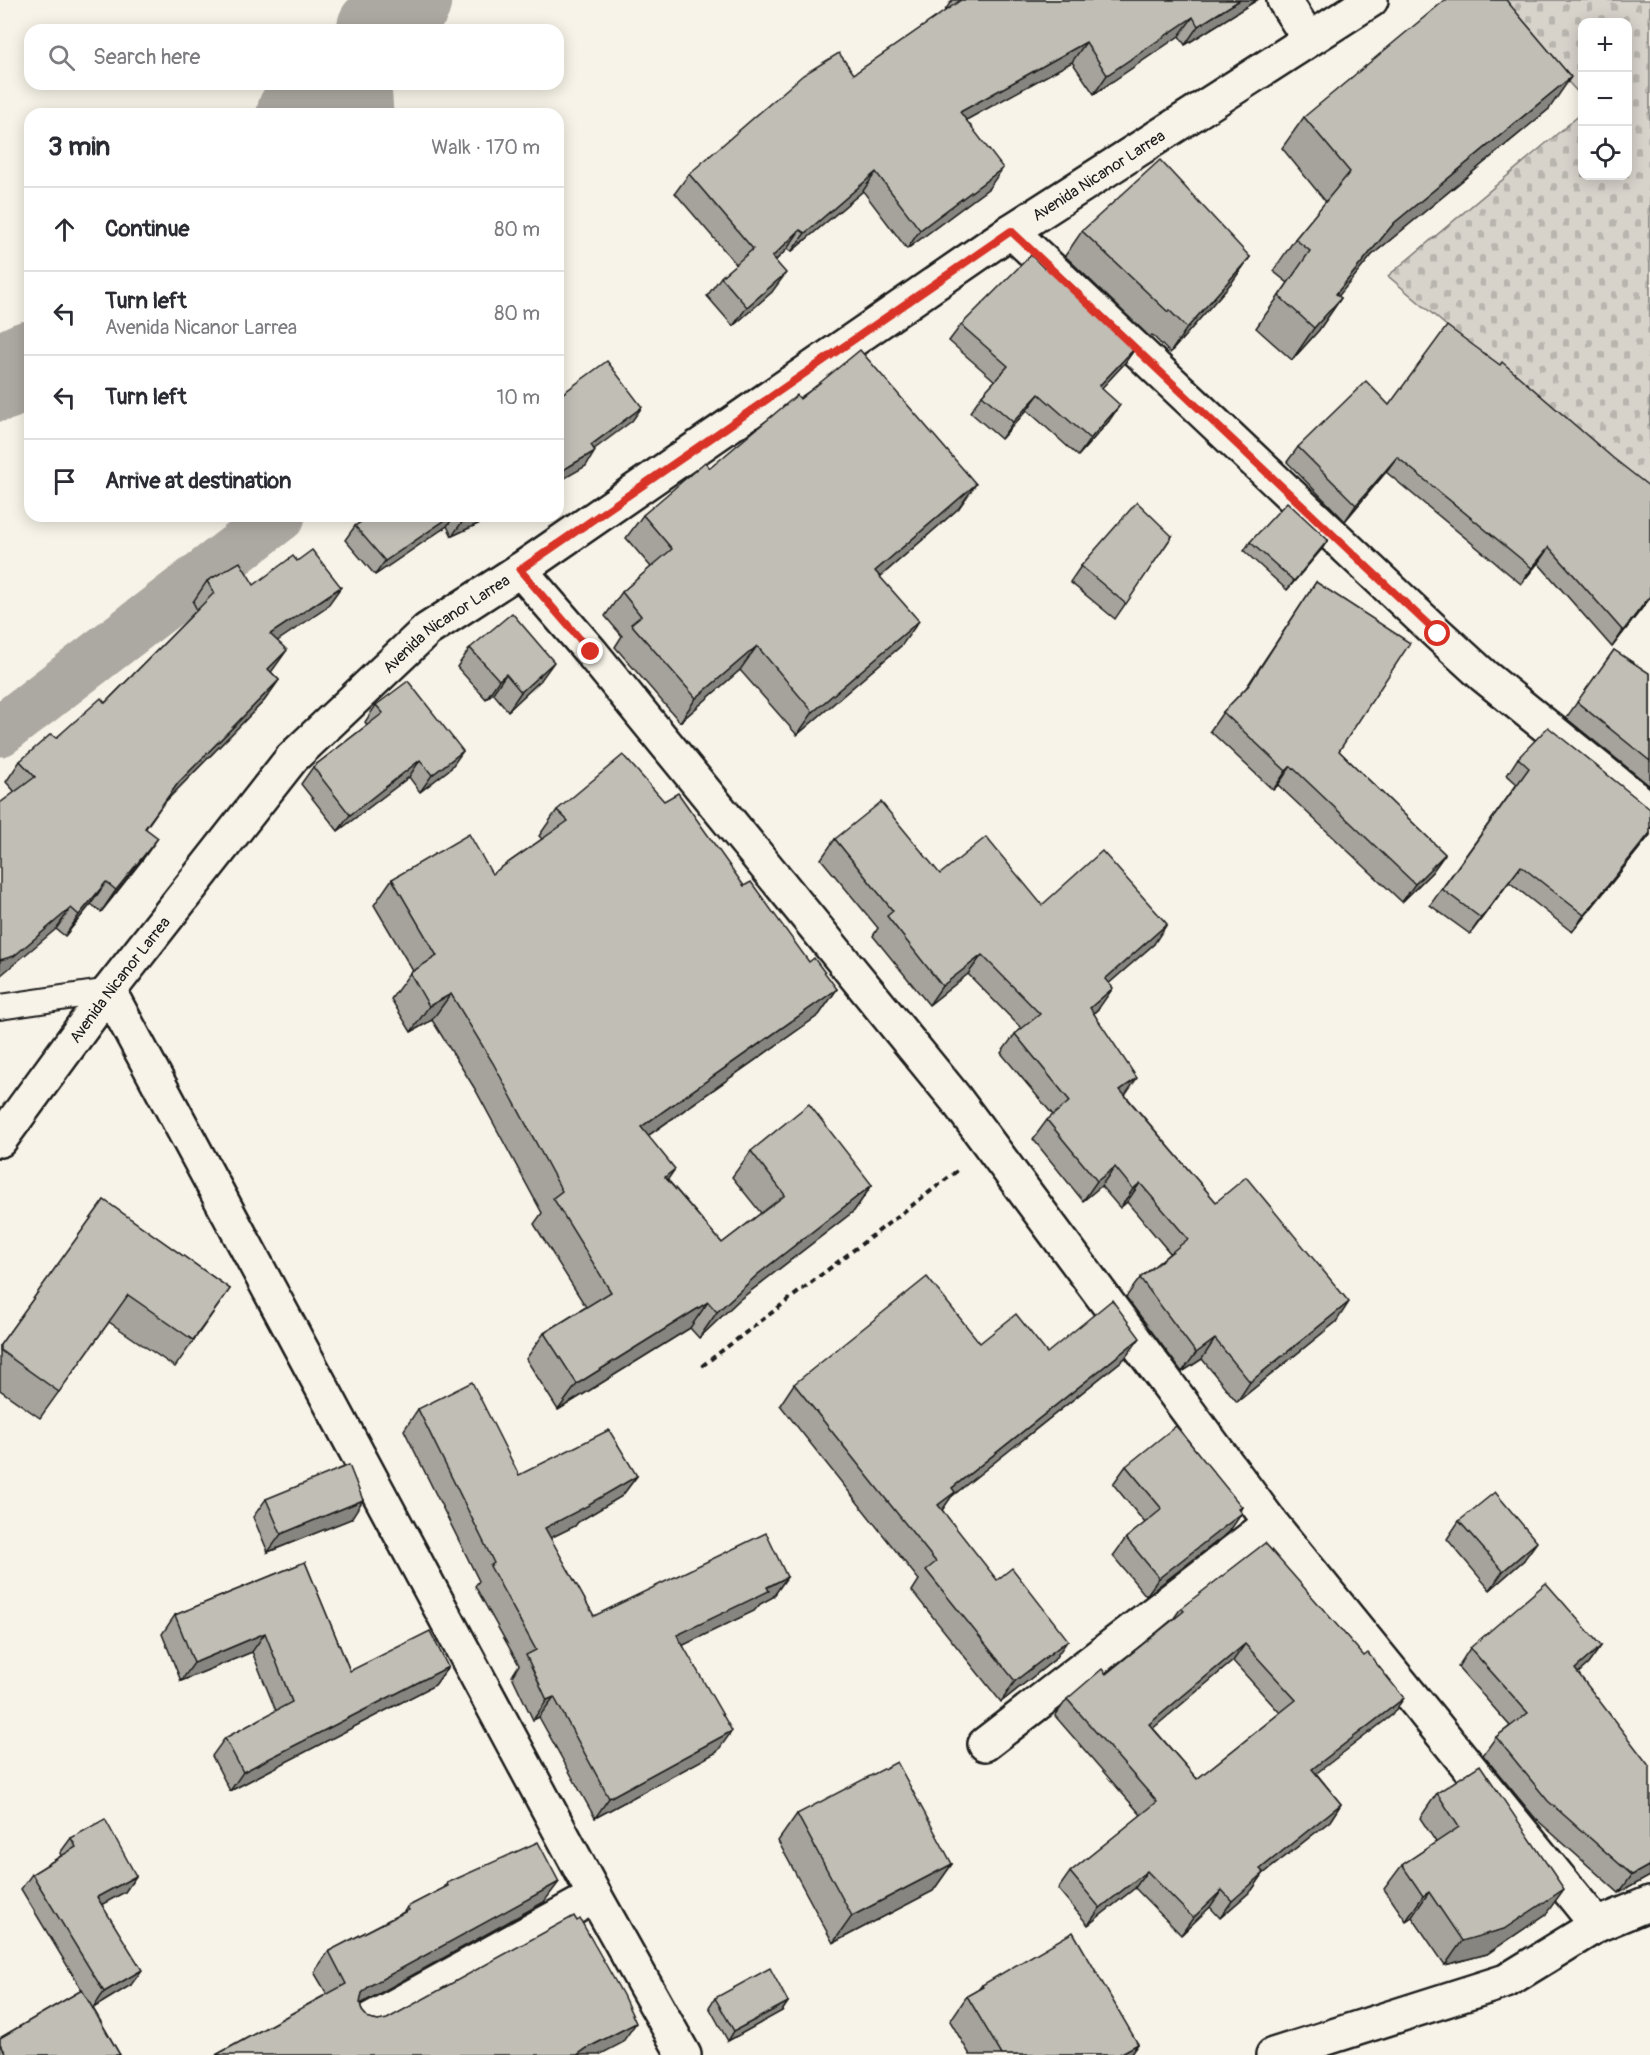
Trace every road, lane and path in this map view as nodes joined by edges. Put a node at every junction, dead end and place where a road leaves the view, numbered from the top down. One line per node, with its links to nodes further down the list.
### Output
1 (1284, 0): 3 (street)
2 (1371, 0): 3 (street, Avenida Nicanor Larrea)
3 (1309, 39): 4 (street, Avenida Nicanor Larrea)
4 (1011, 231): 5 (street, Avenida Nicanor Larrea); 6 (street)
5 (520, 570): 7 (street, Avenida Nicanor Larrea); 10 (street)
6 (1650, 810)
7 (109, 991): 8 (lane); 9 (street, Avenida Nicanor Larrea); 14 (street)
8 (0, 1007)
9 (0, 1140)
10 (988, 1147): 11 (path); 12 (street)
11 (702, 1366)
12 (1271, 1523): 13 (street); 16 (street)
13 (985, 1744)
14 (595, 1896): 17 (street); 18 (street)
15 (1650, 1904): 16 (street)
16 (1597, 1925): 19 (street)
17 (364, 2023)
18 (684, 2055)
19 (1273, 2055)

